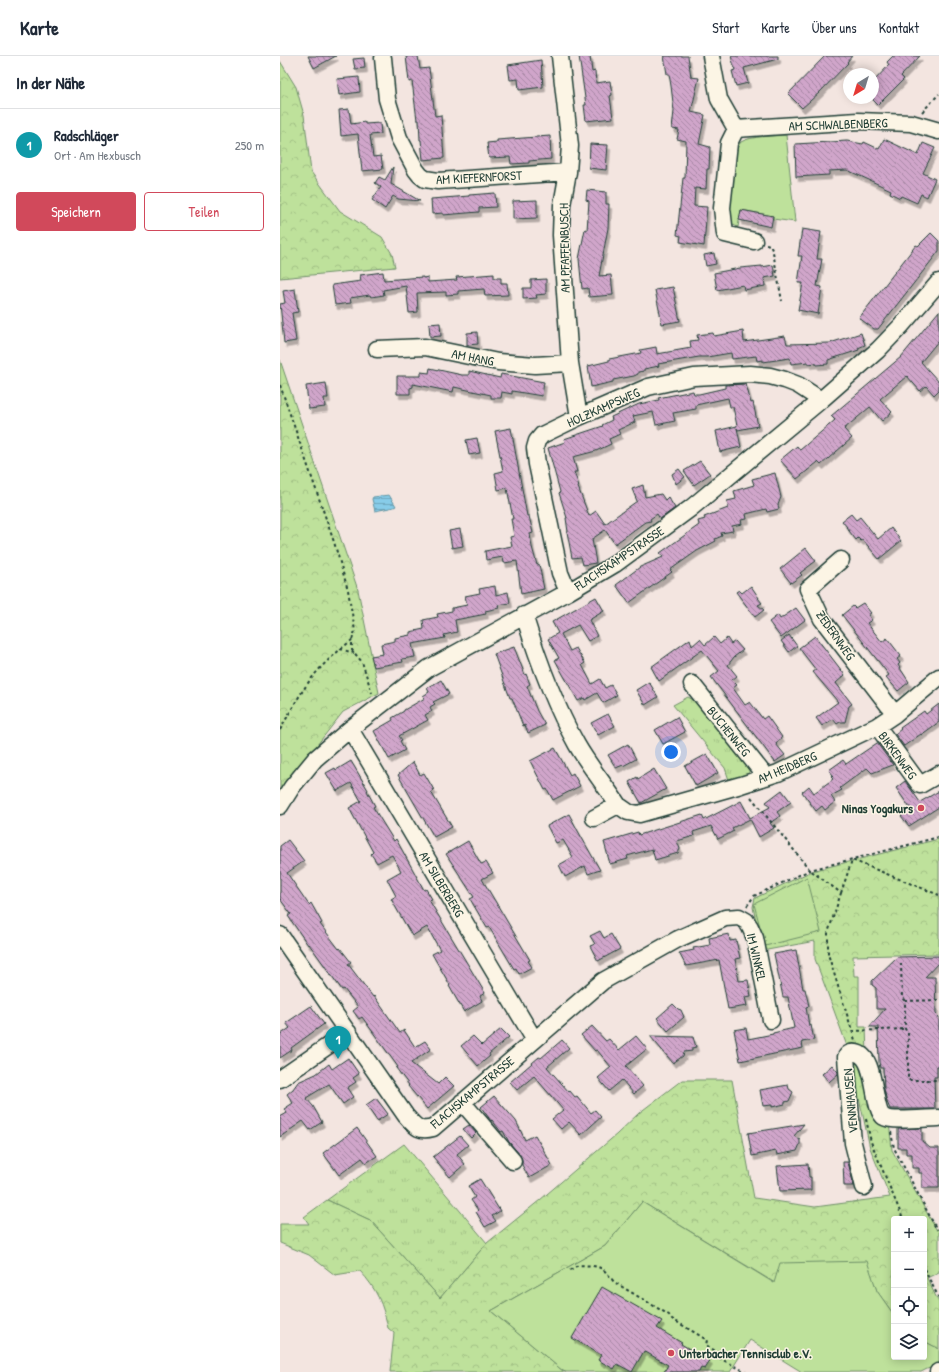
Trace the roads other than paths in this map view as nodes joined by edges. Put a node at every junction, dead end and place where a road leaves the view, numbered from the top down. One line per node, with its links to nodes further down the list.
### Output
1 (560, 56): 6 (street, AM PFAFFENBUSCH)
2 (711, 56): 4 (street)
3 (383, 58): 6 (street, AM KIEFERNFORST)
4 (736, 129): 5 (street, AM SCHWALBENBERG); 7 (street)
5 (939, 131)
6 (568, 172): 10 (street, AM PFAFFENBUSCH)
7 (754, 241)
8 (939, 282): 11 (street, FLACHSKAMPSTRASSE)
9 (377, 349): 10 (street, AM HANG)
10 (570, 363): 12 (street, AM PFAFFENBUSCH)
11 (821, 400): 12 (street, HOLZKAMPSWEG); 14 (street, FLACHSKAMPSTRASSE)
12 (579, 417): 14 (street, HOLZKAMPSWEG)
13 (841, 560): 18 (street, ZEDERNWEG)
14 (568, 592): 15 (street, FLACHSKAMPSTRASSE)
15 (524, 615): 20 (street, FLACHSKAMPSTRASSE); 23 (street)
16 (939, 677): 18 (street, AM HEIDBERG)
17 (692, 684): 22 (street, BUCHENWEG)
18 (895, 714): 19 (street, AM HEIDBERG)
19 (877, 726): 21 (street, BIRKENWEG); 22 (street, AM HEIDBERG)
20 (350, 729): 24 (street, FLACHSKAMPSTRASSE); 30 (street, AM SILBERBERG)
21 (939, 774)
22 (766, 777): 23 (street, AM HEIDBERG)
23 (618, 805): 25 (street)
24 (280, 806)
25 (594, 818)
26 (280, 935): 29 (street, FLACHSKAMPSTRASSE)
27 (678, 939): 28 (street, IM WINKEL); 30 (street, FLACHSKAMPSTRASSE)
28 (771, 1020)
29 (348, 1032): 31 (street); 32 (street, FLACHSKAMPSTRASSE)
30 (534, 1039): 32 (street, FLACHSKAMPSTRASSE)
31 (280, 1079)
32 (462, 1102): 34 (street)
33 (939, 1118): 35 (street, VENNHAUSEN)
34 (513, 1161)
35 (864, 1187)

